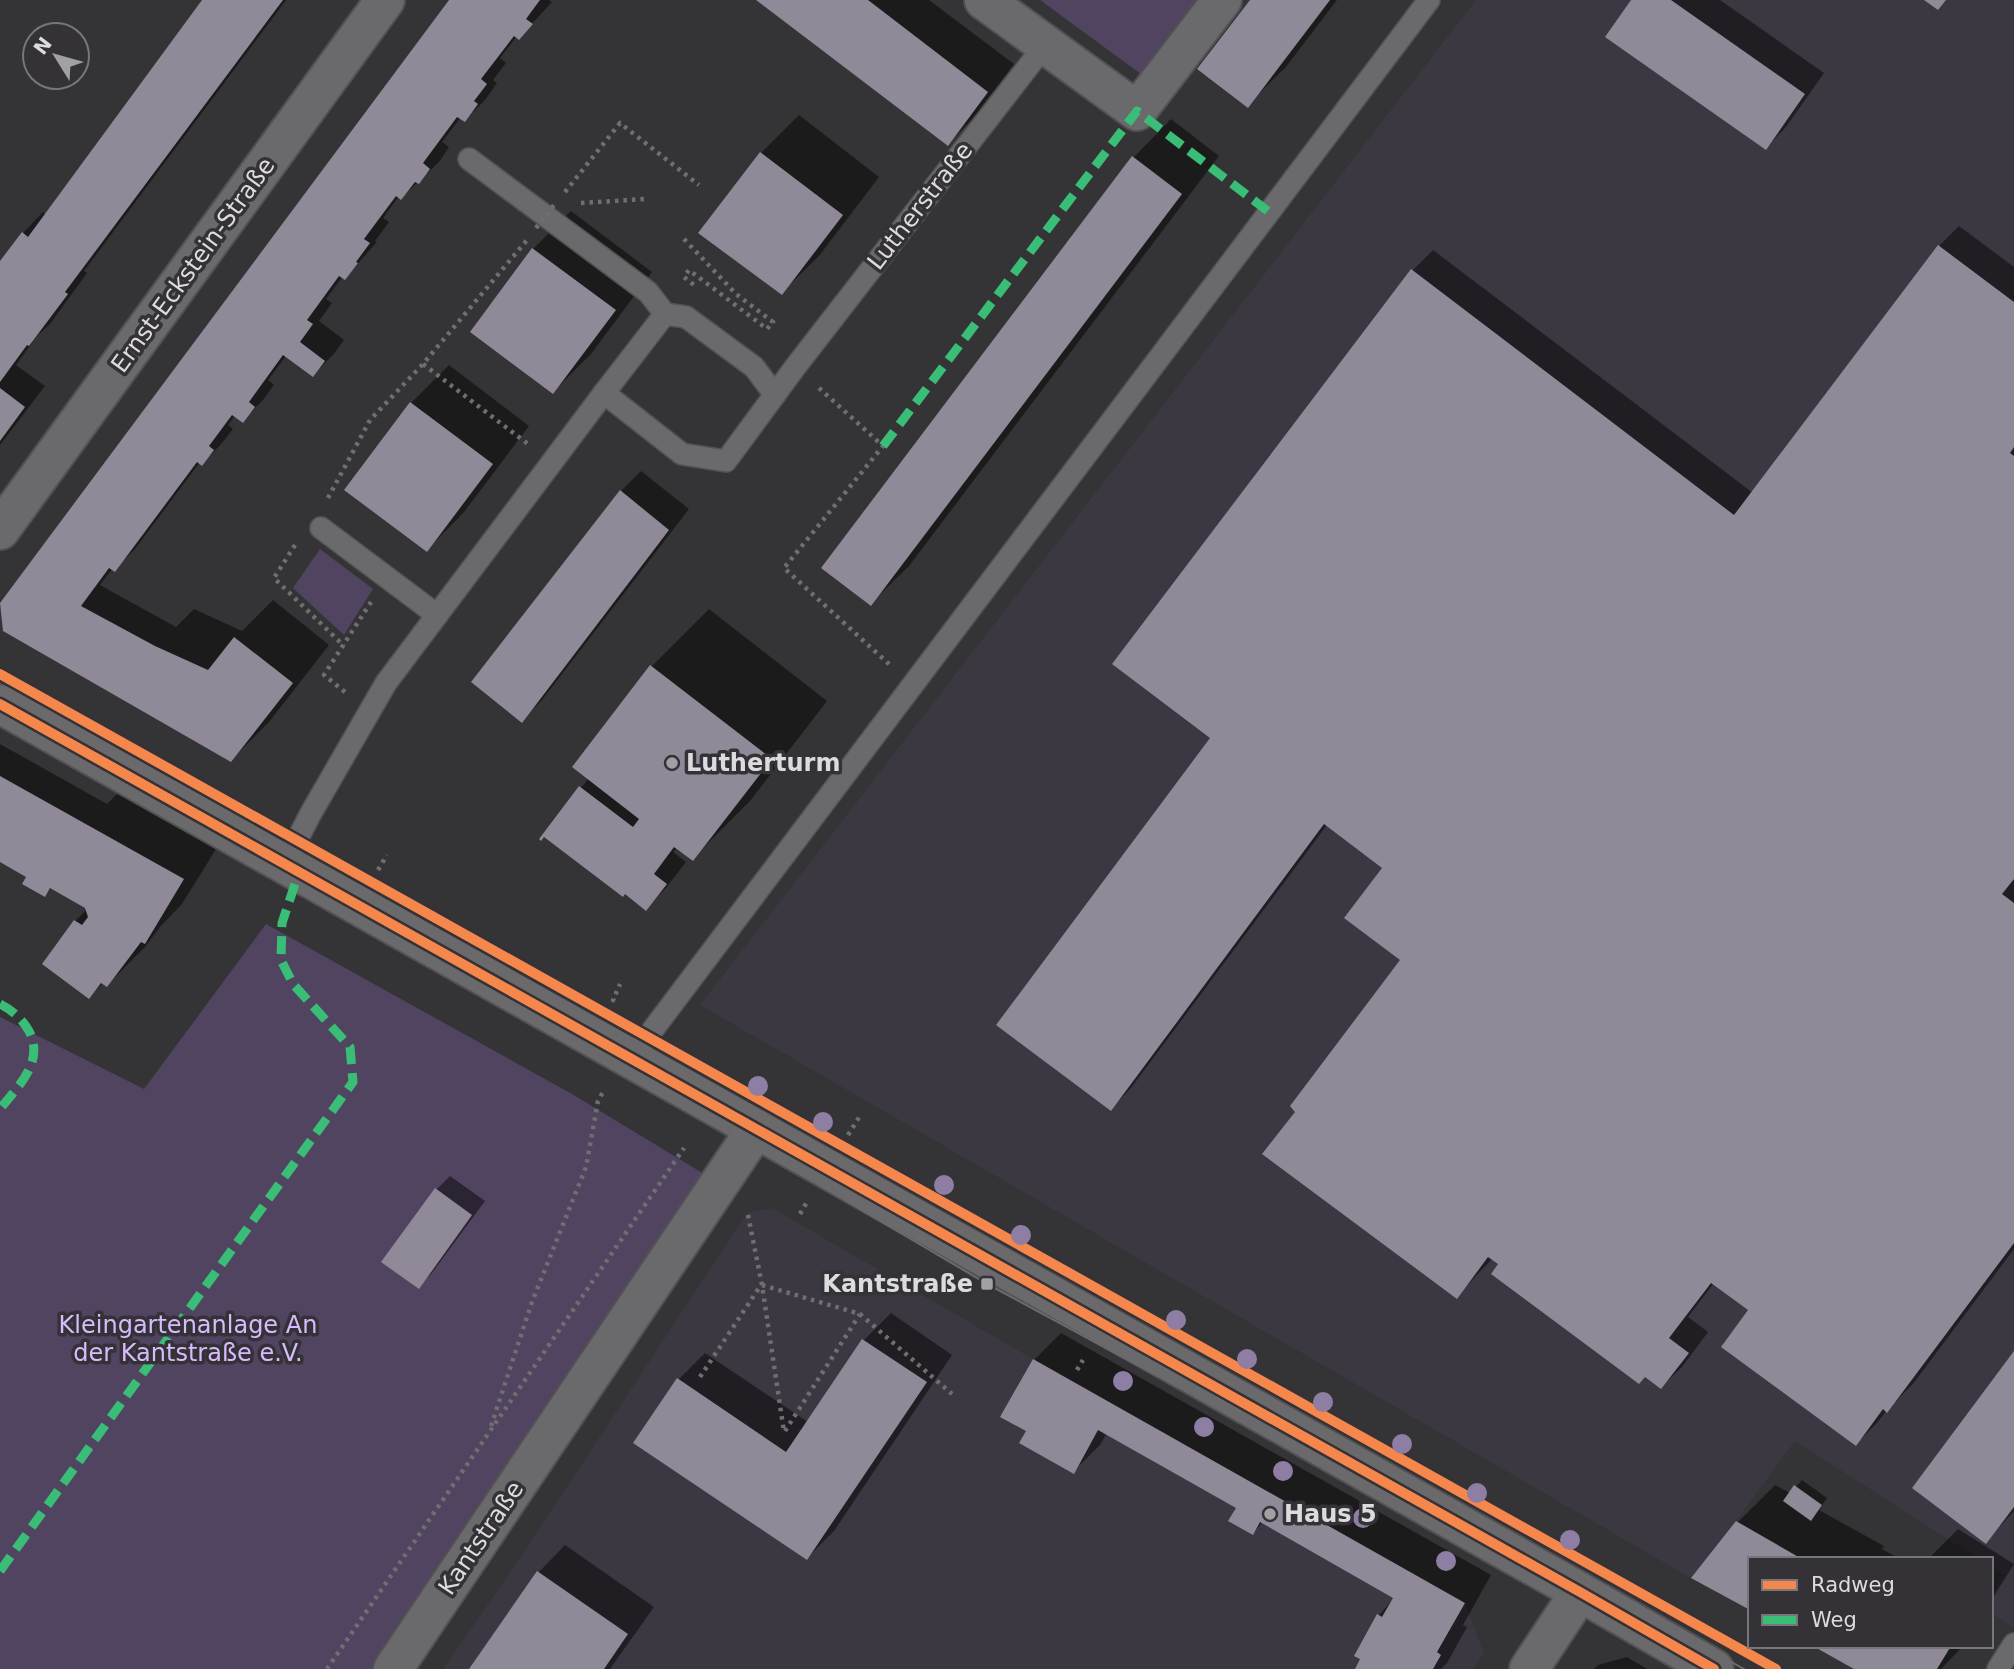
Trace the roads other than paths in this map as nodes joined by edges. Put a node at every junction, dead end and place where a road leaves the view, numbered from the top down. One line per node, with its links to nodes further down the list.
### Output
1 (385, 0): 11 (street, Ernst-Eckstein-Straße)
2 (984, 0): 5 (street)
3 (1222, 0): 5 (street)
4 (1429, 0): 15 (lane)
5 (1045, 45): 9 (lane, Lutherstraße)
6 (469, 159): 7 (lane)
7 (665, 314): 8 (lane); 9 (lane)
8 (604, 393): 9 (lane, Lutherstraße); 12 (lane)
9 (775, 395)
10 (321, 528): 12 (lane)
11 (0, 530)
12 (437, 615): 14 (lane)
13 (0, 704): 14 (street)
14 (285, 863): 15 (street)
15 (632, 1049): 16 (street)
16 (756, 1129): 17 (street); 19 (street, Kantstraße)
17 (1580, 1591): 20 (street); 21 (street)
18 (2014, 1644): 22 (lane)
19 (393, 1669)
20 (1529, 1669)
21 (1714, 1669)
22 (1998, 1669)

